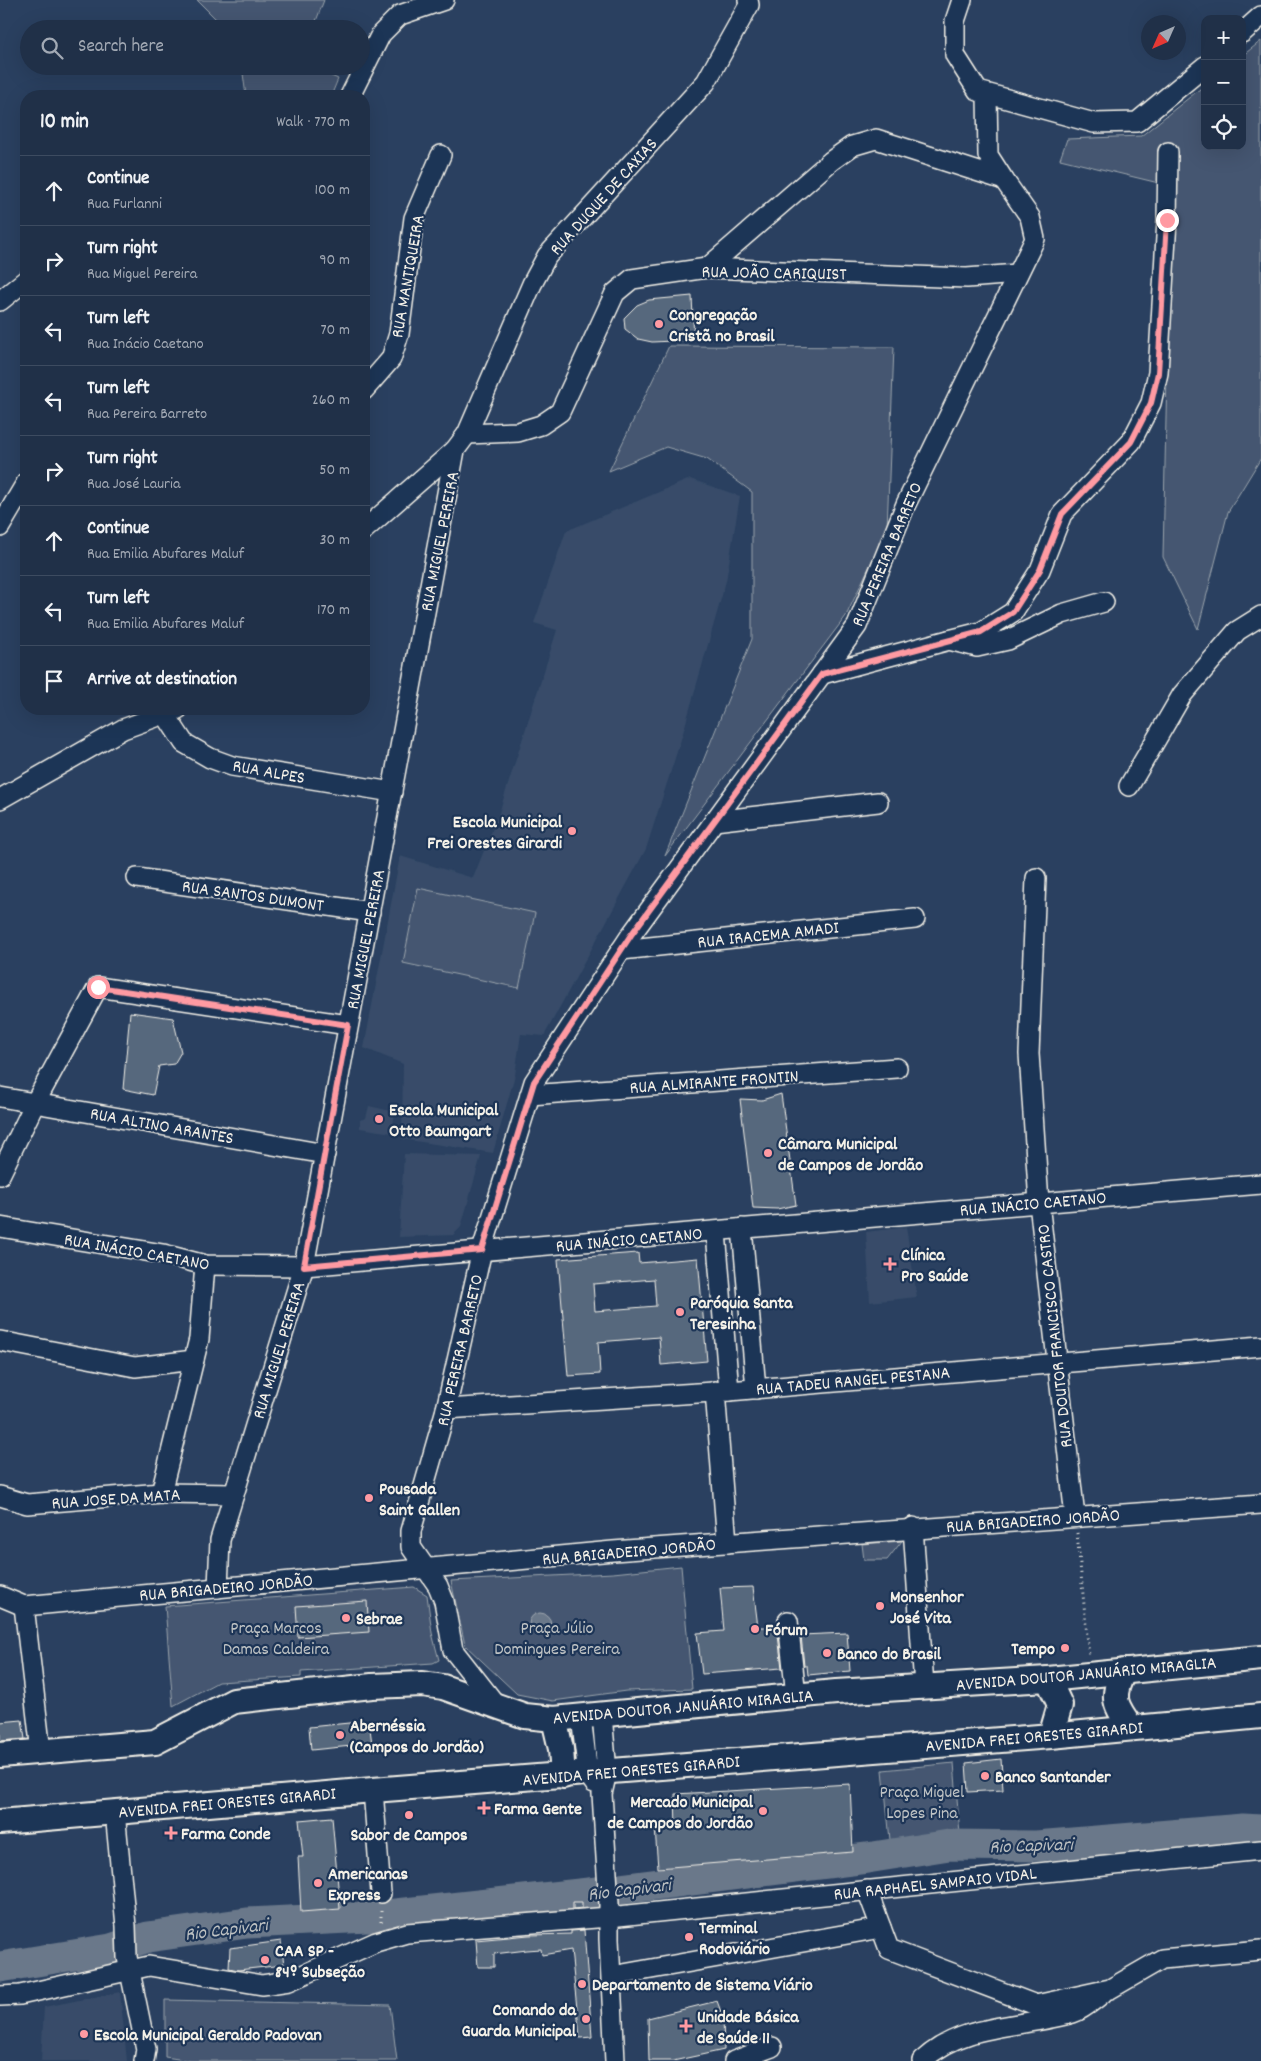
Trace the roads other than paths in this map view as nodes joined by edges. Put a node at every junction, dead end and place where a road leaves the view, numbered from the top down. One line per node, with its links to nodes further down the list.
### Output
1 (444, 0): 6 (street)
2 (962, 0): 10 (street)
3 (750, 2): 19 (street, RUA DUQUE DE CAXIAS)
4 (1261, 16): 5 (street)
5 (1246, 29)
6 (370, 55)
7 (1201, 69): 10 (street)
8 (360, 75): 9 (street)
9 (353, 90)
10 (988, 94): 13 (street, RUA PEREIRA BARRETO)
11 (1168, 152): 26 (street)
12 (441, 155): 18 (street, RUA MANTIQUEIRA)
13 (1004, 180): 14 (street); 15 (street, RUA PEREIRA BARRETO)
14 (707, 268): 15 (street, RUA JOÃO CARIQUIST); 19 (street, RUA JOÃO CARIQUIST)
15 (1017, 274): 27 (street, RUA PEREIRA BARRETO)
16 (20, 285): 17 (street)
17 (0, 301)
18 (370, 383)
19 (467, 434): 20 (street, RUA MIGUEL PEREIRA)
20 (455, 450): 22 (street); 31 (street, RUA MIGUEL PEREIRA)
21 (20, 493): 23 (street)
22 (370, 525)
23 (0, 526)
24 (1104, 602): 26 (street)
25 (1261, 616): 30 (street)
26 (949, 640): 27 (street)
27 (822, 674): 34 (street, RUA PEREIRA BARRETO)
28 (163, 715): 32 (street)
29 (173, 715): 31 (street, RUA ALPES)
30 (1129, 786)
31 (392, 792): 37 (street, RUA MIGUEL PEREIRA)
32 (0, 799)
33 (878, 802): 34 (street)
34 (714, 821): 39 (street, RUA PEREIRA BARRETO)
35 (137, 878): 37 (street, RUA SANTOS DUMONT)
36 (1036, 878): 48 (street, RUA DOUTOR FRANCISCO CASTRO)
37 (370, 912): 40 (street, RUA MIGUEL PEREIRA)
38 (915, 919): 39 (street, RUA IRACEMA AMADI)
39 (621, 950): 42 (street, RUA PEREIRA BARRETO)
40 (348, 1025): 44 (street); 45 (street, RUA MIGUEL PEREIRA)
41 (897, 1068): 42 (street, RUA ALMIRANTE FRONTIN)
42 (530, 1095): 52 (street, RUA PEREIRA BARRETO)
43 (0, 1097): 44 (street, RUA ALTINO ARANTES)
44 (35, 1103): 45 (street, RUA ALTINO ARANTES); 46 (street)
45 (324, 1154): 54 (street, RUA MIGUEL PEREIRA)
46 (0, 1175)
47 (1261, 1184): 48 (street, RUA INÁCIO CAETANO)
48 (1040, 1202): 50 (street, RUA INÁCIO CAETANO); 58 (street, RUA DOUTOR FRANCISCO CASTRO)
49 (0, 1227): 53 (street, RUA INÁCIO CAETANO)
50 (742, 1228): 51 (street, RUA INÁCIO CAETANO); 59 (street)
51 (716, 1232): 52 (street, RUA INÁCIO CAETANO); 60 (street)
52 (482, 1250): 54 (street, RUA INÁCIO CAETANO); 61 (street, RUA PEREIRA BARRETO)
53 (206, 1265): 54 (street, RUA INÁCIO CAETANO); 57 (street)
54 (304, 1266): 63 (street, RUA MIGUEL PEREIRA)
55 (0, 1342): 57 (street)
56 (1261, 1346): 58 (street, RUA TADEU RANGEL PESTANA)
57 (194, 1360): 62 (street)
58 (1056, 1363): 59 (street, RUA TADEU RANGEL PESTANA); 66 (street, RUA DOUTOR FRANCISCO CASTRO)
59 (756, 1389): 60 (street, RUA TADEU RANGEL PESTANA)
60 (722, 1391): 61 (street, RUA TADEU RANGEL PESTANA); 68 (street)
61 (446, 1409): 69 (street, RUA PEREIRA BARRETO)
62 (161, 1493): 63 (street, RUA JOSE DA MATA); 64 (street, RUA JOSE DA MATA)
63 (234, 1494): 70 (street, RUA MIGUEL PEREIRA)
64 (0, 1496)
65 (1261, 1504): 66 (street, RUA BRIGADEIRO JORDÃO)
66 (1075, 1517): 67 (street, RUA BRIGADEIRO JORDÃO)
67 (913, 1527): 68 (street, RUA BRIGADEIRO JORDÃO); 77 (street)
68 (727, 1543): 69 (street, RUA BRIGADEIRO JORDÃO)
69 (426, 1568): 70 (street, RUA BRIGADEIRO JORDÃO); 79 (street, RUA PEREIRA BARRETO)
70 (218, 1588): 72 (street, RUA BRIGADEIRO JORDÃO)
71 (0, 1596): 72 (street, RUA BRIGADEIRO JORDÃO)
72 (24, 1606): 85 (street)
73 (788, 1621): 78 (street)
74 (1261, 1658): 75 (main road, AVENIDA DOUTOR JANUÁRIO MIRAGLIA)
75 (1124, 1672): 76 (main road, AVENIDA DOUTOR JANUÁRIO MIRAGLIA); 83 (main road)
76 (1048, 1679): 77 (main road, AVENIDA DOUTOR JANUÁRIO MIRAGLIA); 84 (main road)
77 (924, 1686): 78 (main road, AVENIDA DOUTOR JANUÁRIO MIRAGLIA)
78 (796, 1696): 80 (main road, AVENIDA DOUTOR JANUÁRIO MIRAGLIA)
79 (498, 1707): 82 (main road, AVENIDA DOUTOR JANUÁRIO MIRAGLIA); 85 (main road, AVENIDA DOUTOR JANUÁRIO MIRAGLIA)
80 (592, 1716): 82 (main road, AVENIDA DOUTOR JANUÁRIO MIRAGLIA); 88 (street)
81 (1261, 1716): 83 (main road, AVENIDA FREI ORESTES GIRARDI)
82 (554, 1719): 87 (main road)
83 (1131, 1727): 84 (main road, AVENIDA FREI ORESTES GIRARDI)
84 (1050, 1736): 88 (main road, AVENIDA FREI ORESTES GIRARDI)
85 (41, 1752): 86 (main road, AVENIDA DOUTOR JANUÁRIO MIRAGLIA)
86 (0, 1755)
87 (563, 1776): 88 (main road, AVENIDA FREI ORESTES GIRARDI); 89 (main road, AVENIDA FREI ORESTES GIRARDI)
88 (599, 1780): 95 (street)
89 (374, 1790): 90 (main road, AVENIDA FREI ORESTES GIRARDI); 94 (street)
90 (115, 1812): 91 (main road, AVENIDA FREI ORESTES GIRARDI); 98 (street)
91 (0, 1822)
92 (1261, 1850): 93 (street, RUA RAPHAEL SAMPAIO VIDAL)
93 (867, 1890): 95 (street, RUA RAPHAEL SAMPAIO VIDAL); 96 (street)
94 (381, 1893)
95 (609, 1910): 98 (street, RUA RAPHAEL SAMPAIO VIDAL); 99 (street)
96 (881, 1928): 99 (street); 100 (street)
97 (1261, 1950): 100 (street)
98 (128, 1963): 101 (street, RUA RAPHAEL SAMPAIO VIDAL); 103 (street)
99 (612, 1976): 104 (street)
100 (1110, 1989): 106 (street)
101 (0, 1996)
102 (772, 2047): 105 (street)
103 (144, 2061)
104 (615, 2061)
105 (734, 2061)
106 (922, 2061)

